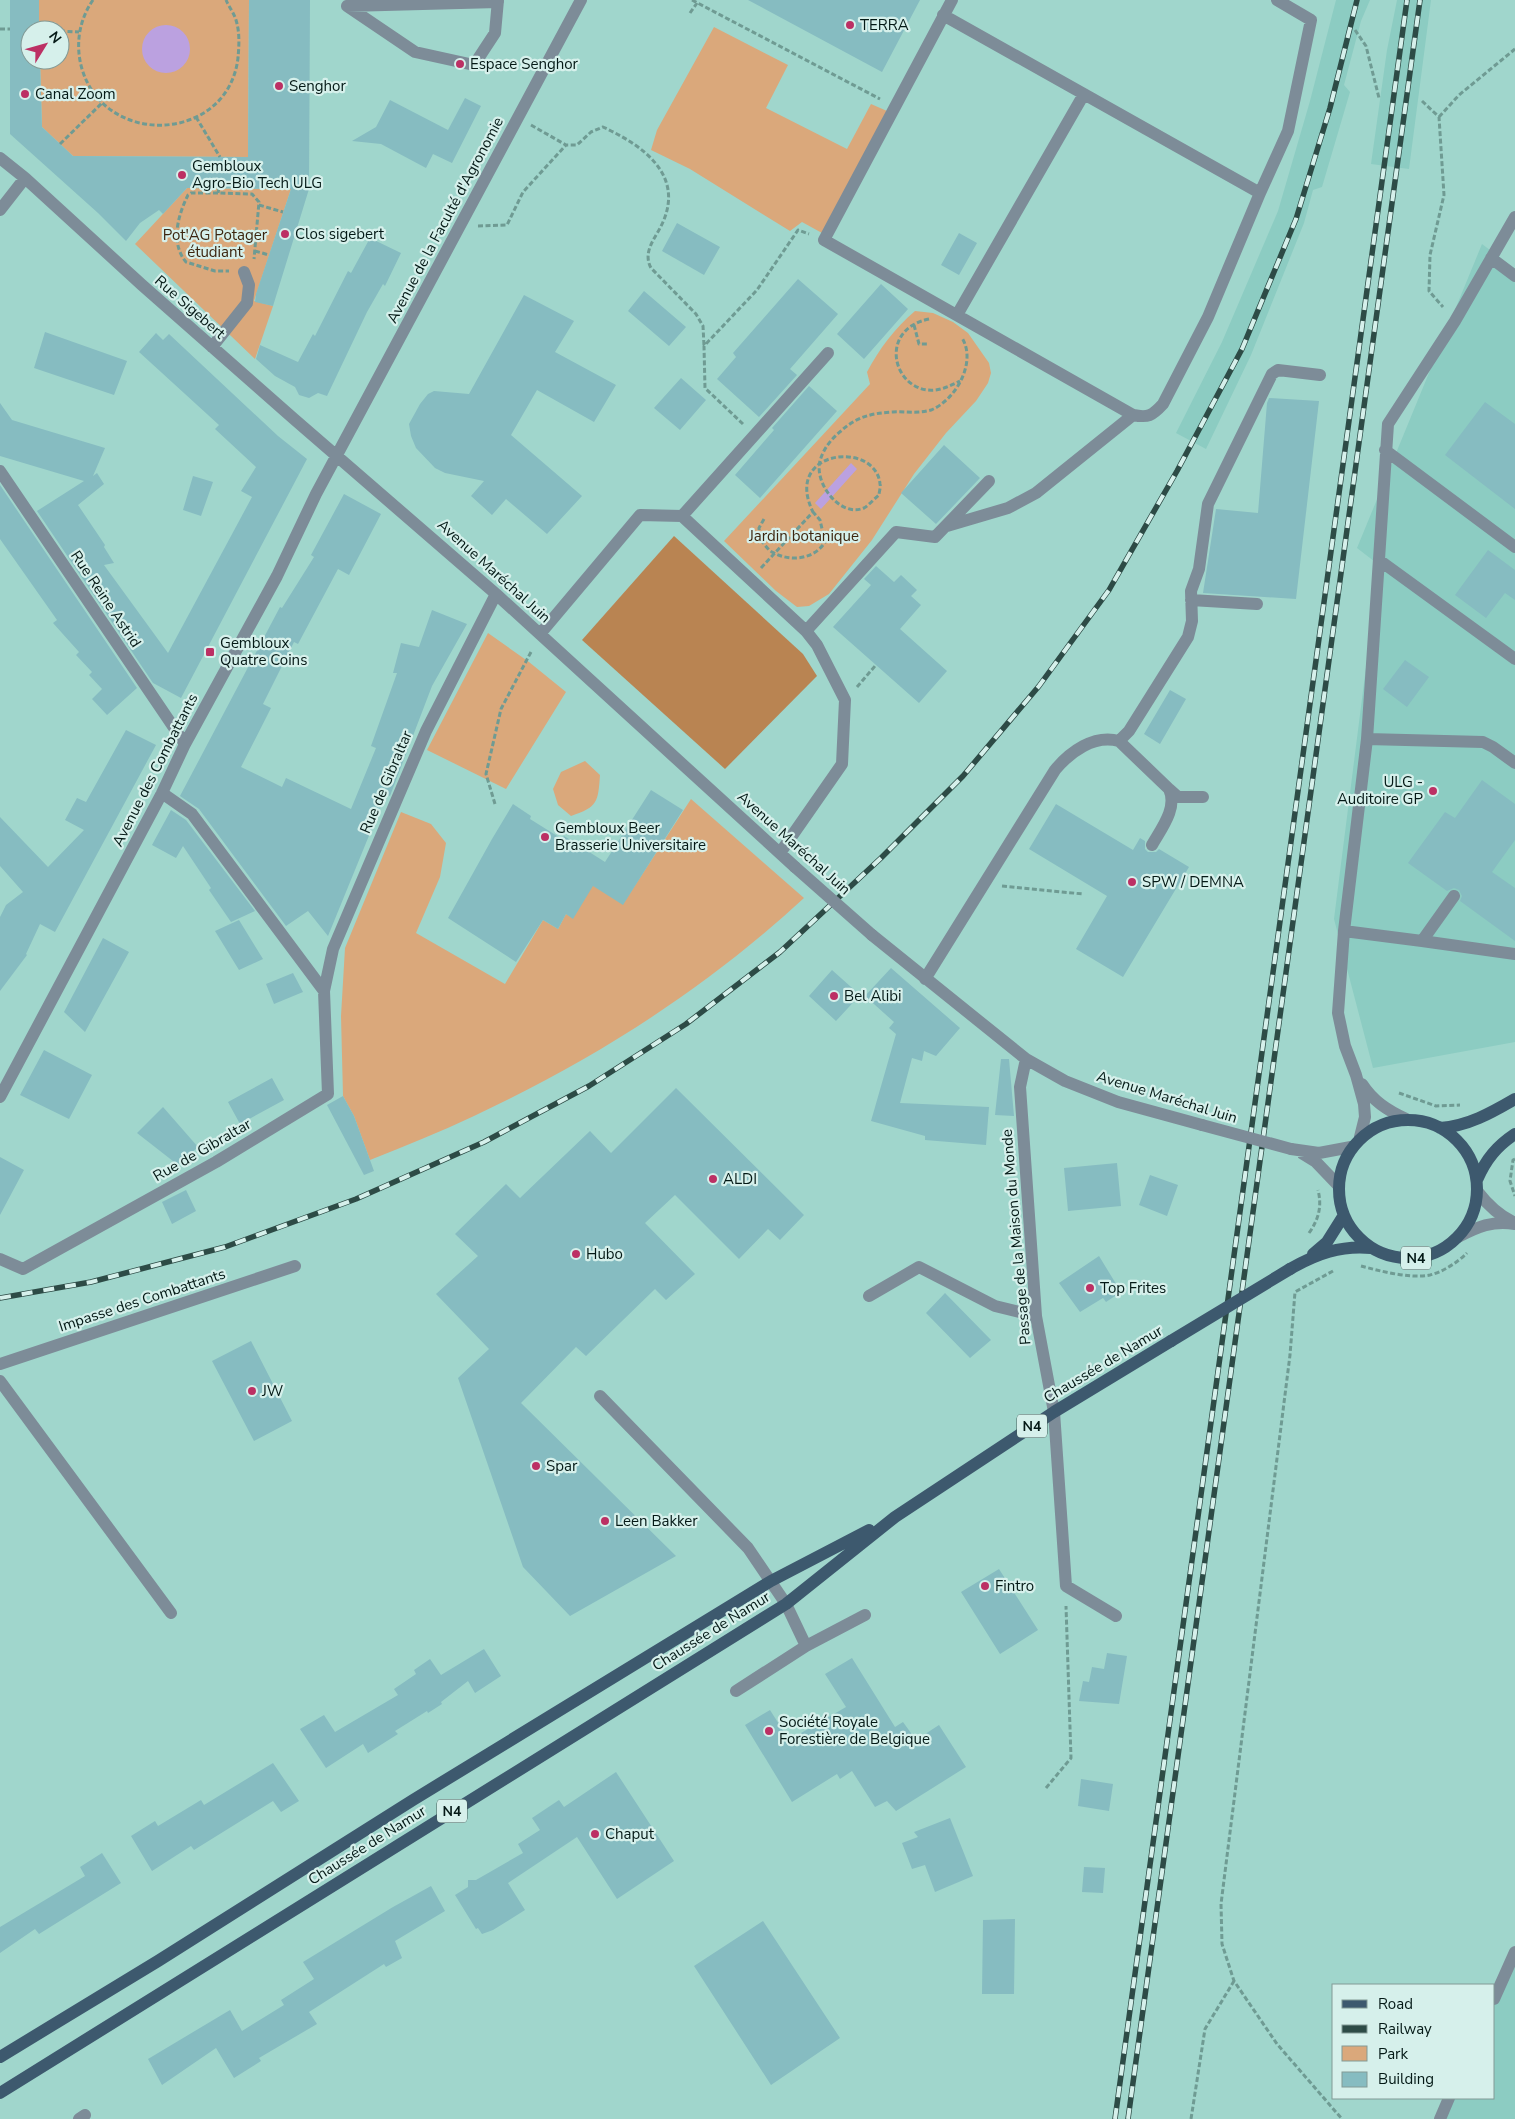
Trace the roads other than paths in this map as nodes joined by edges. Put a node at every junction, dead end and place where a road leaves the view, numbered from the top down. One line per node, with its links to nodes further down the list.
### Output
1 (581, 0): 21 (street, Avenue de la Faculté d'Agronomie)
2 (952, 0): 5 (street)
3 (1278, 0): 9 (street)
4 (498, 1): 4 (street)
5 (944, 15): 6 (street); 15 (street)
6 (1084, 94): 9 (street); 15 (street)
7 (0, 158): 8 (street, Rue Sigebert)
8 (25, 178): 10 (street); 16 (street, Rue Sigebert)
9 (1260, 193): 19 (street)
10 (0, 210)
11 (1515, 217): 12 (street)
12 (1491, 258): 14 (street); 20 (street)
13 (244, 272): 16 (street)
14 (1515, 276)
15 (957, 316): 19 (street)
16 (212, 347): 21 (street, Rue Sigebert)
17 (828, 353): 24 (street)
18 (1320, 375): 29 (street)
19 (1132, 415): 25 (street)
20 (1385, 450): 26 (street); 27 (street)
21 (337, 456): 28 (street, Avenue Maréchal Juin); 36 (street, Avenue des Combattants)
22 (0, 471): 36 (street, Rue Reine Astrid)
23 (989, 481): 25 (street)
24 (682, 516): 31 (street); 32 (street)
25 (945, 527): 31 (street)
26 (1515, 547)
27 (1379, 560): 33 (street); 34 (street)
28 (496, 594): 32 (street, Avenue Maréchal Juin); 48 (street, Rue de Gibraltar)
29 (1191, 600): 30 (street); 35 (street)
30 (1258, 604)
31 (806, 631): 42 (street)
32 (540, 634): 42 (street, Avenue Maréchal Juin)
33 (1515, 659)
34 (1367, 739): 37 (street); 44 (street)
35 (1119, 741): 38 (street); 47 (street)
36 (185, 744): 39 (street, Avenue des Combattants)
37 (1515, 763)
38 (1169, 789): 40 (street); 41 (street)
39 (162, 793): 48 (street); 51 (street, Avenue des Combattants)
40 (1202, 798)
41 (1152, 845)
42 (780, 853): 47 (street, Avenue Maréchal Juin, bridge)
43 (1454, 896): 45 (street)
44 (1344, 932): 45 (street); 50 (street)
45 (1422, 942): 46 (street)
46 (1515, 954)
47 (925, 979): 49 (street, Avenue Maréchal Juin)
48 (324, 991): 65 (street, Rue de Gibraltar)
49 (1026, 1059): 58 (street, Avenue Maréchal Juin, bridge); 69 (street, Passage de la Maison du Monde)
50 (1356, 1076): 53 (street); 56 (street)
51 (0, 1097)
52 (1515, 1100): 54 (main road, N4)
53 (1406, 1119): 54 (main road, N4); 56 (main road, N4)
54 (1440, 1128): 60 (main road, N4)
55 (1515, 1134): 60 (main road, N4)
56 (1360, 1137): 57 (main road, N4)
57 (1351, 1147): 58 (street, Avenue Maréchal Juin); 59 (main road, N4)
58 (1291, 1149): 59 (street, Avenue Maréchal Juin)
59 (1338, 1185): 61 (main road, N4)
60 (1477, 1185): 62 (street); 63 (main road, N4)
61 (1344, 1215): 64 (main road, N4); 66 (main road, Chaussée de Namur / N4)
62 (1515, 1223): 63 (street)
63 (1458, 1237): 64 (main road, N4)
64 (1371, 1248): 66 (main road, Chaussée de Namur / N4)
65 (0, 1259)
66 (1306, 1260): 73 (main road, Chaussée de Namur / N4, bridge)
67 (295, 1266): 70 (street, Impasse des Combattants)
68 (869, 1296): 69 (street)
69 (1036, 1316): 73 (street, Passage de la Maison du Monde)
70 (0, 1364)
71 (0, 1381): 77 (street)
72 (600, 1396): 75 (street)
73 (1054, 1412): 74 (main road, Chaussée de Namur / N4); 79 (street, Passage de la Maison du Monde)
74 (895, 1517): 75 (main road, Chaussée de Namur / N4); 76 (main road, Chaussée de Namur / N4)
75 (771, 1581): 76 (street); 84 (main road, Chaussée de Namur / N4)
76 (786, 1604): 80 (street); 85 (main road, Chaussée de Namur / N4)
77 (171, 1612)
78 (865, 1616): 80 (street)
79 (1116, 1616)
80 (806, 1646): 81 (street)
81 (736, 1691)
82 (1515, 1952): 83 (street)
83 (1495, 1997)
84 (0, 2057)
85 (0, 2093)
86 (1449, 2099): 87 (street)
87 (1440, 2119)

